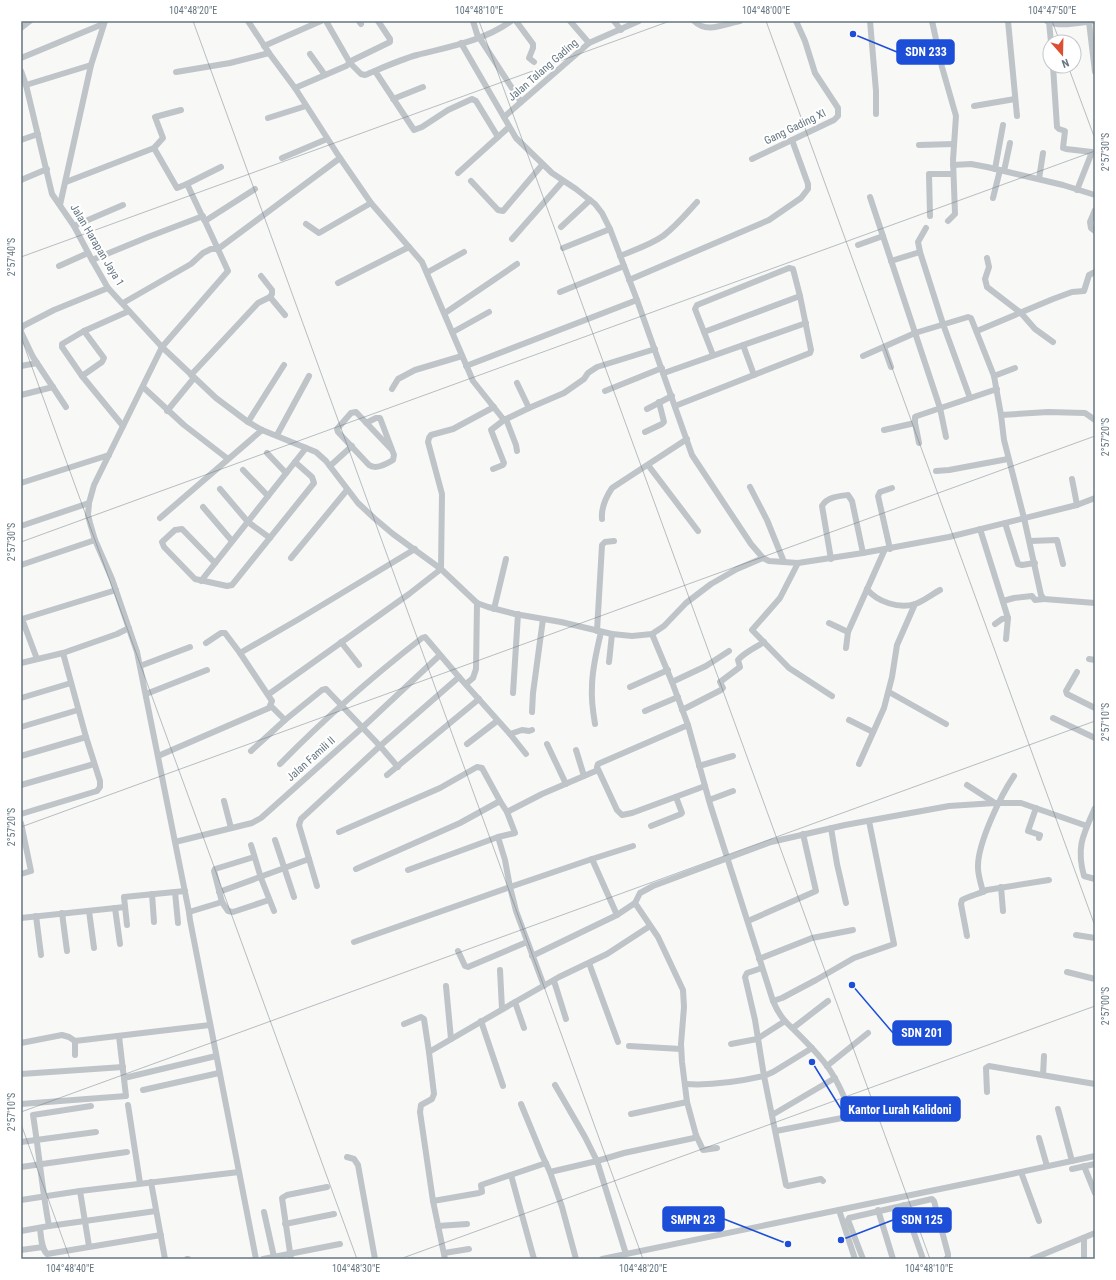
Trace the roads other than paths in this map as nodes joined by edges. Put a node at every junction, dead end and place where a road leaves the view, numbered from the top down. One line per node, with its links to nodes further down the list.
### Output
1 (30, 21): 21 (street)
2 (248, 21): 27 (street)
3 (321, 21): 27 (street)
4 (326, 21): 32 (street)
5 (378, 21): 32 (street)
6 (473, 21): 24 (street)
7 (511, 21): 24 (street)
8 (516, 21): 31 (street)
9 (570, 21): 26 (street)
10 (614, 21): 22 (street)
11 (640, 21): 22 (street, Jalan Talang Gading)
12 (694, 21): 13 (street)
13 (740, 21)
14 (796, 21): 59 (street, Gang Gading XI)
15 (870, 21): 49 (street)
16 (932, 21): 61 (street)
17 (1008, 21): 44 (street)
18 (1092, 21): 19 (street); 37 (street)
19 (1048, 22): 23 (street)
20 (104, 23): 30 (street); 33 (street)
21 (21, 28)
22 (621, 30): 26 (street, Jalan Talang Gading)
23 (1050, 34)
24 (480, 37): 25 (street); 45 (street)
25 (461, 43): 35 (street); 51 (street)
26 (588, 43): 45 (street, Jalan Talang Gading)
27 (264, 46): 28 (street)
28 (269, 53): 36 (street); 42 (street)
29 (310, 54): 39 (street)
30 (21, 58)
31 (534, 62)
32 (350, 63): 35 (street); 39 (street)
33 (91, 65): 40 (street); 80 (street)
34 (21, 71): 40 (street, Jalan Harapan Jaya 1)
35 (375, 71): 43 (street)
36 (176, 72)
37 (1095, 72)
38 (1054, 74): 64 (street)
39 (325, 75): 42 (street)
40 (26, 85): 55 (street, Jalan Harapan Jaya 1)
41 (422, 87): 43 (street)
42 (295, 88): 46 (street)
43 (393, 99): 56 (street)
44 (1015, 99): 47 (street); 50 (street)
45 (521, 102): 51 (street, Jalan Talang Gading)
46 (306, 106): 52 (street); 57 (street)
47 (974, 106)
48 (181, 110): 63 (street)
49 (876, 114)
50 (1017, 116)
51 (504, 117): 54 (street)
52 (268, 118)
53 (1003, 125): 73 (street)
54 (509, 127): 56 (street); 69 (street)
55 (38, 134): 58 (street); 72 (street, Jalan Harapan Jaya 1)
56 (498, 137): 74 (street)
57 (328, 138): 66 (street); 67 (street)
58 (21, 140)
59 (792, 140): 68 (street, Gang Gading XI); 121 (street)
60 (1010, 143): 73 (street)
61 (954, 144): 62 (street); 70 (street)
62 (919, 145)
63 (154, 148): 80 (street); 81 (street)
64 (1093, 150): 83 (street)
65 (1043, 153): 76 (street)
66 (282, 158)
67 (340, 158): 89 (street); 107 (street)
68 (752, 159)
69 (542, 165): 78 (street); 79 (street)
70 (953, 165): 73 (street); 75 (street)
71 (221, 167): 81 (street)
72 (47, 169): 77 (street); 90 (street, Jalan Harapan Jaya 1)
73 (999, 170): 76 (street); 86 (street)
74 (458, 173)
75 (953, 174): 93 (street); 95 (street)
76 (1040, 179): 83 (street)
77 (21, 180)
78 (471, 181)
79 (563, 181): 87 (street); 103 (street)
80 (66, 182): 90 (street)
81 (187, 184): 94 (street)
82 (256, 189): 94 (street)
83 (1077, 190): 84 (street)
84 (1095, 195)
85 (870, 197): 102 (street)
86 (993, 198)
87 (590, 200): 98 (street); 100 (street)
88 (697, 202): 111 (street)
89 (371, 203): 96 (street); 105 (street)
90 (60, 205): 97 (street, Jalan Harapan Jaya 1)
91 (122, 205): 97 (street)
92 (1095, 210): 101 (street)
93 (930, 216)
94 (204, 219): 107 (street); 113 (street)
95 (948, 221)
96 (306, 224)
97 (74, 226): 110 (street, Jalan Harapan Jaya 1)
98 (561, 227)
99 (926, 228): 109 (street)
100 (610, 229): 106 (street); 111 (street)
101 (1095, 231)
102 (883, 236): 104 (street); 114 (street)
103 (512, 239)
104 (858, 245)
105 (409, 247): 118 (street); 122 (street)
106 (563, 248)
107 (218, 249): 128 (street); 146 (street)
108 (464, 252): 118 (street)
109 (920, 252): 114 (street); 135 (street)
110 (88, 253): 113 (street, Jalan Harapan Jaya 1); 116 (street)
111 (620, 256): 117 (street)
112 (988, 258): 131 (street)
113 (92, 260): 123 (street, Jalan Harapan Jaya 1)
114 (891, 261): 142 (street)
115 (517, 264): 132 (street)
116 (59, 266)
117 (624, 266): 121 (street); 124 (street)
118 (428, 272): 132 (street)
119 (1095, 272): 131 (street)
120 (261, 276): 126 (street)
121 (629, 280): 127 (street)
122 (338, 284)
123 (108, 288): 128 (street, Jalan Harapan Jaya 1); 136 (street)
124 (560, 292)
125 (800, 296): 134 (street); 141 (street); 141 (street)
126 (270, 297): 133 (street); 161 (street)
127 (637, 300): 148 (street); 155 (street)
128 (123, 303): 129 (street, Jalan Harapan Jaya 1)
129 (129, 311): 137 (street); 146 (street, Jalan Harapan Jaya 1)
130 (489, 312): 140 (street)
131 (1021, 313): 138 (street); 144 (street)
132 (445, 314): 140 (street)
133 (285, 315)
134 (806, 323): 145 (street); 159 (street)
135 (943, 324): 138 (street); 142 (street); 172 (street)
136 (21, 329)
137 (84, 331): 160 (street); 160 (street)
138 (977, 331): 163 (street)
139 (21, 332): 143 (street)
140 (453, 332): 150 (street)
141 (704, 332): 149 (street)
142 (915, 333): 147 (street); 178 (street)
143 (23, 340): 152 (street)
144 (1053, 342)
145 (743, 345): 149 (street); 159 (street)
146 (162, 347): 161 (street, Jalan Harapan Jaya 1); 166 (street)
147 (884, 347): 151 (street); 156 (street)
148 (655, 349): 158 (street); 177 (street)
149 (713, 355): 158 (street)
150 (462, 356): 155 (street); 167 (street)
151 (864, 356)
152 (37, 363): 154 (street); 165 (street)
153 (284, 365): 184 (street)
154 (21, 366)
155 (466, 366): 176 (street)
156 (891, 367)
157 (1015, 368): 163 (street)
158 (663, 370): 169 (street); 171 (street)
159 (754, 375): 174 (street)
160 (82, 376): 187 (street)
161 (193, 376): 180 (street); 184 (street, Jalan Harapan Jaya 1)
162 (309, 376): 191 (street)
163 (994, 376): 168 (street)
164 (517, 383): 177 (street)
165 (54, 387): 170 (street); 175 (street)
166 (143, 387): 180 (street); 187 (street)
167 (392, 389)
168 (997, 389): 172 (street); 181 (street)
169 (605, 391)
170 (21, 395)
171 (672, 396): 173 (street); 174 (street)
172 (970, 398): 178 (street)
173 (660, 402): 179 (street); 190 (street)
174 (675, 406): 193 (street)
175 (66, 407)
176 (494, 408): 182 (street); 247 (street)
177 (529, 408): 182 (street)
178 (940, 408): 186 (street); 192 (street)
179 (647, 409)
180 (167, 411): 201 (street)
181 (1001, 416): 183 (street); 202 (street)
182 (505, 420): 198 (street); 206 (street)
183 (1095, 420)
184 (248, 422): 188 (street, Jalan Harapan Jaya 1)
185 (366, 423): 195 (street); 197 (street); 197 (street)
186 (915, 423): 189 (street); 194 (street)
187 (123, 426): 200 (street)
188 (262, 430): 191 (street, Jalan Harapan Jaya 1); 201 (street)
189 (884, 430)
190 (645, 432)
191 (277, 435): 196 (street, Jalan Harapan Jaya 1)
192 (946, 437)
193 (687, 439): 204 (street); 238 (street)
194 (919, 443)
195 (352, 446): 197 (street); 205 (street)
196 (306, 448): 203 (street); 205 (street, Jalan Harapan Jaya 1)
197 (392, 450)
198 (517, 451)
199 (267, 453): 209 (street)
200 (109, 455): 211 (street); 218 (street)
201 (228, 459): 221 (street)
202 (1008, 459): 208 (street); 222 (street)
203 (295, 462): 209 (street); 229 (street)
204 (648, 465): 223 (street); 228 (street)
205 (330, 466): 215 (street, Jalan Harapan Jaya 1)
206 (493, 468)
207 (243, 470): 216 (street)
208 (936, 470)
209 (286, 473): 216 (street)
210 (1072, 479): 219 (street)
211 (21, 483)
212 (750, 487): 241 (street)
213 (892, 488): 235 (street)
214 (220, 490): 224 (street)
215 (347, 490): 234 (street, Jalan Harapan Jaya 1); 237 (street)
216 (268, 496): 224 (street)
217 (1095, 498): 219 (street)
218 (89, 503): 226 (street); 230 (street)
219 (1077, 505): 222 (street)
220 (203, 508): 231 (street)
221 (160, 518)
222 (1024, 518): 225 (street); 233 (street)
223 (602, 519)
224 (248, 522): 229 (street); 231 (street)
225 (1005, 523): 227 (street); 244 (street)
226 (21, 526)
227 (980, 529): 235 (street); 253 (street)
228 (698, 531)
229 (270, 538): 248 (street)
230 (95, 540): 246 (street); 250 (street)
231 (232, 541): 242 (street)
232 (614, 541): 265 (street)
233 (1030, 541): 244 (street); 245 (street)
234 (415, 549): 247 (street, Jalan Harapan Jaya 1); 277 (street)
235 (887, 549): 236 (street); 249 (street)
236 (863, 553): 240 (street); 240 (street)
237 (291, 558)
238 (763, 558): 241 (street); 268 (street)
239 (506, 559): 257 (street)
240 (831, 559): 243 (street)
241 (784, 562): 243 (street)
242 (215, 563): 248 (street); 248 (street)
243 (798, 563): 271 (street)
244 (1035, 563): 252 (street)
245 (1063, 564)
246 (21, 565)
247 (441, 569): 254 (street, Jalan Harapan Jaya 1); 270 (street)
248 (201, 581)
249 (867, 589): 256 (street); 266 (street)
250 (116, 590): 259 (street); 264 (street)
251 (940, 590): 256 (street)
252 (1044, 599): 253 (street); 255 (street)
253 (1003, 601): 260 (street)
254 (477, 603): 257 (street); 290 (street)
255 (1095, 603)
256 (916, 604): 292 (street)
257 (494, 609): 258 (street)
258 (518, 614): 261 (street); 293 (street)
259 (22, 618): 279 (street)
260 (1008, 618): 263 (street); 269 (street)
261 (543, 619): 265 (street); 306 (street)
262 (829, 623): 266 (street)
263 (995, 624)
264 (129, 628): 276 (street); 283 (street)
265 (599, 631): 267 (street); 311 (street)
266 (848, 632): 274 (street)
267 (612, 634): 268 (street); 280 (street)
268 (652, 634): 285 (street)
269 (1006, 639)
270 (341, 642): 282 (street); 295 (street)
271 (764, 642): 296 (street); 304 (street)
272 (206, 643): 277 (street)
273 (190, 647): 283 (street)
274 (846, 648)
275 (729, 651): 288 (street)
276 (63, 653): 279 (street); 289 (street)
277 (240, 653): 295 (street)
278 (440, 655): 287 (street); 301 (street); 315 (street, Jalan Famili II)
279 (37, 659): 281 (street)
280 (609, 662)
281 (21, 663)
282 (359, 664)
283 (140, 666): 294 (street)
284 (207, 670): 294 (street)
285 (668, 670): 288 (street); 291 (street)
286 (1077, 672): 302 (street)
287 (459, 677): 290 (street); 323 (street)
288 (672, 682): 297 (street)
289 (71, 683): 298 (street); 303 (street)
290 (466, 684): 299 (street)
291 (630, 687)
292 (888, 692): 312 (street); 317 (street)
293 (513, 693)
294 (146, 694): 328 (street)
295 (269, 694): 300 (street)
296 (832, 696)
297 (678, 697): 304 (street); 305 (street)
298 (21, 698)
299 (479, 699): 310 (street); 334 (street)
300 (271, 706): 308 (street); 328 (street)
301 (341, 706): 308 (street); 315 (street); 331 (street)
302 (1095, 708)
303 (78, 710): 314 (street); 319 (street)
304 (682, 710): 313 (street)
305 (645, 711)
306 (532, 712)
307 (1053, 718): 320 (street)
308 (285, 720): 325 (street)
309 (849, 720): 317 (street)
310 (497, 721): 318 (street); 321 (street)
311 (595, 724)
312 (946, 724)
313 (688, 725): 333 (street); 335 (street)
314 (21, 727)
315 (363, 727): 323 (street); 357 (street, Jalan Famili II)
316 (532, 730): 318 (street)
317 (873, 732): 332 (street)
318 (510, 734): 326 (street)
319 (86, 737): 327 (street); 330 (street)
320 (1095, 738)
321 (467, 744)
322 (547, 744): 339 (street)
323 (380, 746): 334 (street); 369 (street)
324 (576, 750): 337 (street)
325 (251, 751)
326 (526, 754)
327 (21, 756)
328 (158, 756): 364 (street)
329 (733, 756): 333 (street)
330 (94, 764): 340 (street); 352 (street)
331 (280, 764)
332 (859, 764)
333 (699, 766): 342 (street)
334 (398, 767): 336 (street)
335 (598, 770): 337 (street); 344 (street)
336 (388, 775)
337 (584, 776): 339 (street)
338 (1014, 776): 348 (street)
339 (566, 784): 351 (street)
340 (21, 785)
341 (967, 785): 348 (street)
342 (705, 786): 344 (street); 345 (street)
343 (733, 791): 345 (street)
344 (676, 797): 355 (street)
345 (709, 800): 368 (street)
346 (224, 801): 357 (street)
347 (500, 801): 351 (street); 359 (street); 372 (street)
348 (996, 803): 349 (street); 353 (street); 384 (street)
349 (1036, 808): 356 (street); 362 (street)
350 (1095, 808): 356 (street)
351 (507, 812): 361 (street)
352 (21, 814)
353 (868, 821): 358 (street); 427 (street)
354 (21, 823): 374 (street)
355 (651, 826)
356 (1087, 826): 376 (street)
357 (231, 828): 364 (street, Jalan Famili II)
358 (831, 828): 360 (street); 389 (street)
359 (339, 832)
360 (803, 834): 368 (street); 401 (street)
361 (498, 837): 373 (street); 379 (street)
362 (1040, 838)
363 (275, 840): 371 (street)
364 (175, 842): 381 (street)
365 (251, 845): 367 (street)
366 (633, 846): 370 (street)
367 (254, 857): 375 (street); 383 (street)
368 (727, 858): 390 (street); 401 (street)
369 (309, 859): 371 (street); 378 (street)
370 (592, 859): 379 (street); 398 (street)
371 (284, 869): 375 (street); 386 (street)
372 (356, 869)
373 (408, 870)
374 (21, 874)
375 (260, 878): 383 (street); 387 (street)
376 (1095, 879)
377 (1049, 880): 380 (street)
378 (317, 886)
379 (510, 887): 410 (street); 411 (street)
380 (1001, 887): 384 (street); 395 (street)
381 (185, 891): 382 (street); 396 (street)
382 (175, 892): 385 (street); 403 (street)
383 (219, 892): 388 (street)
384 (983, 892): 408 (street)
385 (152, 894): 391 (street); 402 (street)
386 (294, 897)
387 (269, 900): 388 (street); 394 (street)
388 (222, 902): 396 (street)
389 (846, 902)
390 (635, 903): 398 (street); 405 (street)
391 (125, 907): 392 (street); 404 (street)
392 (115, 908): 393 (street); 412 (street)
393 (89, 911): 397 (street); 413 (street)
394 (274, 911)
395 (1004, 911)
396 (190, 912): 435 (street)
397 (62, 914): 399 (street); 414 (street)
398 (617, 915): 417 (street)
399 (36, 916): 400 (street); 416 (street)
400 (21, 918)
401 (748, 921): 418 (street)
402 (154, 922)
403 (178, 923)
404 (127, 925)
405 (650, 926): 419 (street); 448 (street)
406 (853, 930): 418 (street)
407 (1076, 935): 409 (street)
408 (967, 936)
409 (1095, 938)
410 (354, 942)
411 (527, 942): 415 (street); 417 (street)
412 (120, 944)
413 (94, 948)
414 (67, 952)
415 (458, 952)
416 (41, 956)
417 (532, 956): 426 (street)
418 (759, 959): 420 (street)
419 (589, 963): 424 (street); 443 (street)
420 (762, 968): 427 (street); 441 (street)
421 (500, 970): 430 (street)
422 (1067, 972): 423 (street)
423 (1095, 979)
424 (554, 981): 426 (street); 431 (street)
425 (446, 986): 440 (street)
426 (544, 986): 429 (street)
427 (773, 1001): 433 (street)
428 (828, 1001): 437 (street)
429 (515, 1002): 430 (street); 436 (street)
430 (502, 1009): 432 (street)
431 (566, 1019)
432 (481, 1021): 440 (street); 464 (street)
433 (785, 1021): 437 (street); 441 (street)
434 (404, 1024): 449 (street)
435 (210, 1025): 439 (street); 451 (street)
436 (524, 1028)
437 (793, 1028): 447 (street)
438 (868, 1033): 453 (street)
439 (119, 1036): 442 (street); 454 (street)
440 (451, 1039): 449 (street)
441 (757, 1039): 445 (street); 458 (street)
442 (75, 1041): 444 (street); 450 (street)
443 (618, 1042)
444 (21, 1043)
445 (731, 1044)
446 (629, 1046): 448 (street)
447 (812, 1048): 453 (street); 458 (street)
448 (681, 1049): 461 (street)
449 (429, 1052): 506 (street)
450 (75, 1055)
451 (216, 1056): 455 (street); 459 (street)
452 (1044, 1056): 457 (street)
453 (827, 1066): 460 (street)
454 (123, 1067): 456 (street); 459 (street)
455 (220, 1073): 465 (street); 494 (street)
456 (21, 1074)
457 (1043, 1075): 462 (street); 466 (street)
458 (764, 1076): 461 (street); 474 (street)
459 (124, 1078): 468 (street)
460 (835, 1078): 474 (street); 475 (street)
461 (685, 1084): 467 (street)
462 (1095, 1084)
463 (555, 1085): 485 (street)
464 (503, 1086)
465 (143, 1090)
466 (987, 1092)
467 (687, 1102): 473 (street); 477 (street)
468 (21, 1104)
469 (521, 1104): 487 (street)
470 (128, 1105): 500 (street)
471 (91, 1106): 479 (street)
472 (1058, 1109): 486 (street)
473 (631, 1114)
474 (772, 1114): 475 (street)
475 (776, 1131): 498 (street)
476 (96, 1132): 479 (street)
477 (696, 1134): 481 (street); 485 (street)
478 (1039, 1138): 490 (street)
479 (36, 1140): 480 (street); 488 (street)
480 (21, 1142)
481 (717, 1148)
482 (127, 1152): 488 (street)
483 (1095, 1156): 486 (street)
484 (347, 1157): 538 (street)
485 (596, 1161): 495 (street); 529 (street)
486 (1072, 1161): 490 (street)
487 (546, 1163): 495 (street); 497 (street)
488 (40, 1164): 492 (street); 504 (street)
489 (1095, 1164): 491 (street)
490 (1047, 1166): 496 (street)
491 (1084, 1166): 493 (street); 503 (street)
492 (21, 1167)
493 (1072, 1169)
494 (239, 1172): 499 (street); 536 (street)
495 (550, 1172): 534 (street)
496 (1021, 1172): 508 (street); 514 (street)
497 (511, 1175): 506 (street); 539 (street)
498 (823, 1181)
499 (151, 1182): 500 (street); 510 (street)
500 (140, 1183): 502 (street)
501 (327, 1187): 515 (street)
502 (80, 1191): 504 (street); 513 (street)
503 (1095, 1193)
504 (44, 1197): 505 (street); 517 (street)
505 (21, 1200)
506 (433, 1201): 518 (street)
507 (904, 1204): 509 (street); 545 (street); 546 (street)
508 (839, 1210): 530 (street); 542 (street)
509 (878, 1210): 543 (street); 544 (street)
510 (156, 1211): 513 (street); 522 (street)
511 (264, 1212): 532 (street)
512 (334, 1214): 515 (street)
513 (85, 1221): 517 (street); 525 (street)
514 (1039, 1221)
515 (285, 1224): 533 (street)
516 (468, 1224): 518 (street)
517 (49, 1226): 519 (street)
518 (438, 1226): 531 (street)
519 (40, 1228): 520 (street); 526 (street)
520 (21, 1231)
521 (1095, 1233): 523 (street)
522 (160, 1236): 525 (street); 535 (street)
523 (1084, 1238): 547 (street); 548 (street)
524 (340, 1244): 533 (street)
525 (89, 1246): 526 (street)
526 (43, 1247): 528 (street)
527 (469, 1249): 531 (street)
528 (21, 1250)
529 (625, 1250): 530 (street); 540 (street)
530 (641, 1251): 541 (street)
531 (444, 1256)
532 (274, 1257): 533 (street); 537 (street)
533 (290, 1257)
534 (576, 1258)
535 (165, 1259)
536 (256, 1259)
537 (263, 1259)
538 (375, 1259)
539 (534, 1259)
540 (602, 1259)
541 (642, 1259)
542 (855, 1259)
543 (863, 1259)
544 (893, 1259)
545 (923, 1259)
546 (946, 1259)
547 (1032, 1259)
548 (1084, 1259)

